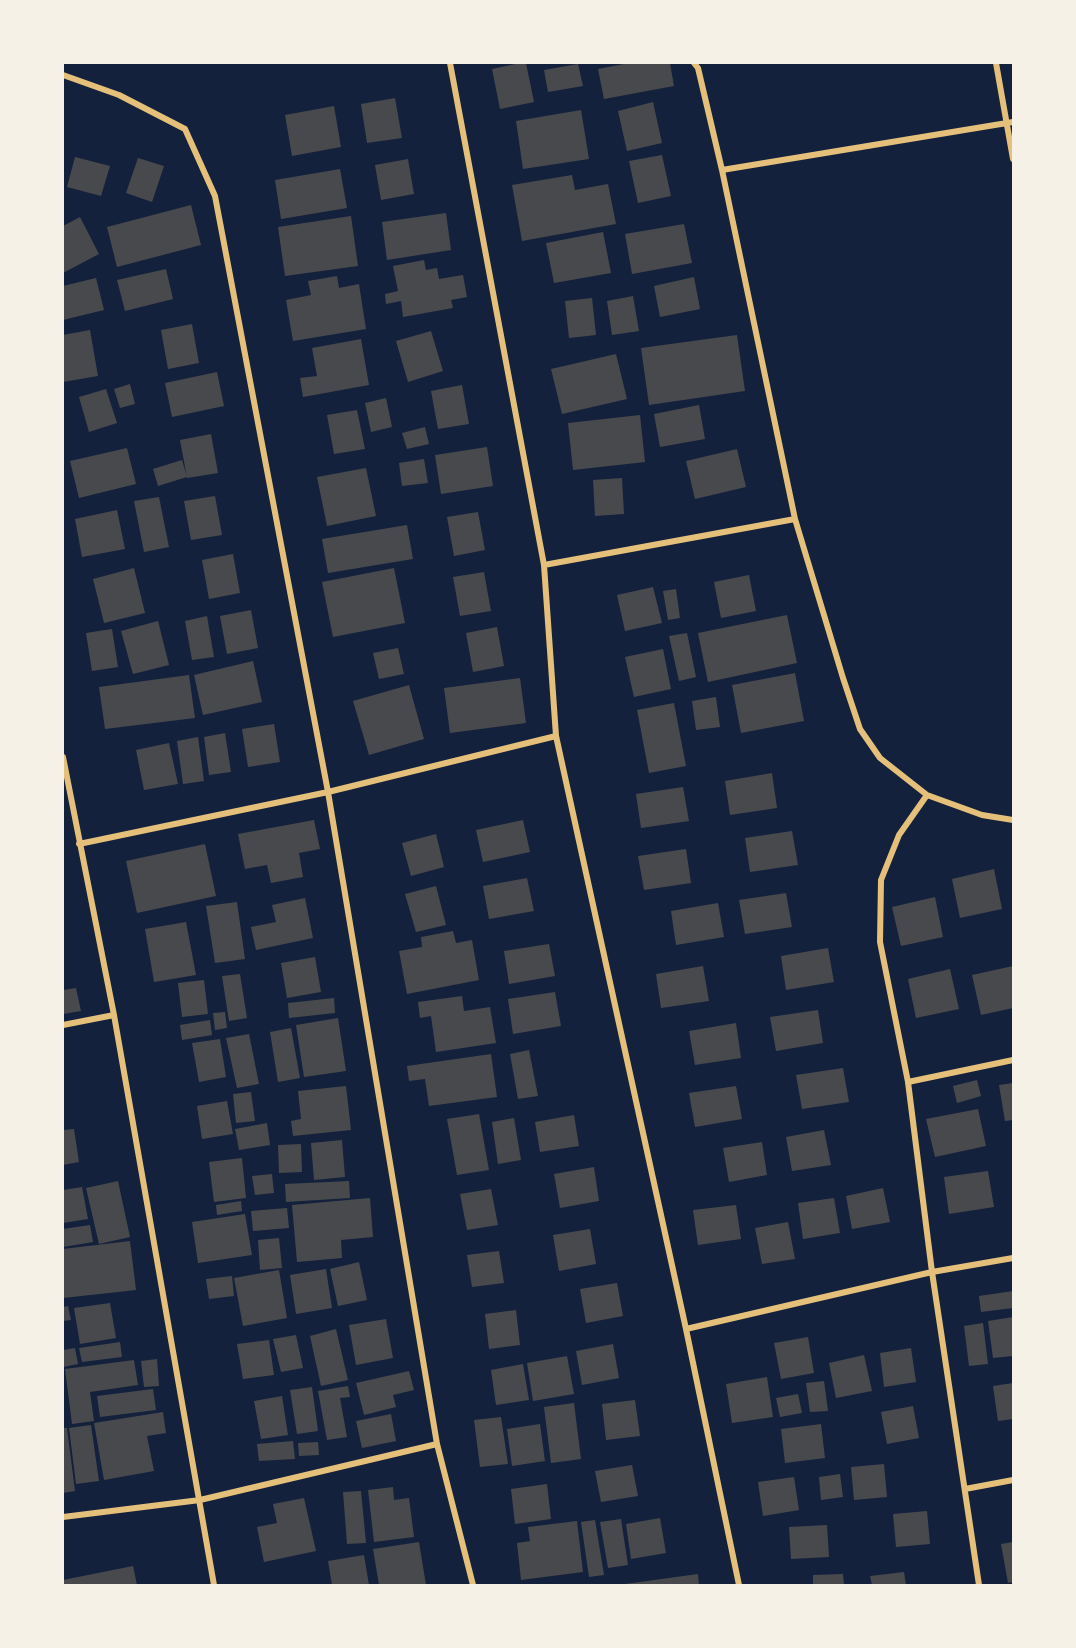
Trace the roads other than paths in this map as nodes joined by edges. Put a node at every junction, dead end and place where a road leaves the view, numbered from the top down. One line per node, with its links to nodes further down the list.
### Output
1 (450, 63): 10 (street)
2 (694, 63): 8 (street)
3 (996, 63): 6 (street)
4 (63, 75): 13 (street)
5 (1013, 122): 6 (street)
6 (1005, 124): 7 (street); 8 (street)
7 (1013, 159)
8 (722, 170): 9 (street)
9 (795, 519): 10 (street); 14 (street)
10 (544, 564): 11 (street)
11 (556, 736): 13 (street); 23 (street)
12 (63, 757): 16 (street)
13 (328, 792): 16 (street); 24 (street)
14 (927, 795): 15 (street); 20 (street)
15 (1013, 820)
16 (80, 844): 17 (street)
17 (114, 1015): 18 (street); 27 (street)
18 (63, 1025)
19 (1013, 1060): 20 (street)
20 (908, 1082): 22 (street)
21 (1013, 1258): 22 (street)
22 (932, 1272): 23 (street); 26 (street)
23 (686, 1329): 31 (street)
24 (437, 1444): 27 (street); 30 (street)
25 (1013, 1480): 26 (street)
26 (965, 1489): 32 (street)
27 (200, 1500): 28 (street); 29 (street)
28 (63, 1517)
29 (214, 1585)
30 (473, 1585)
31 (739, 1585)
32 (979, 1585)

